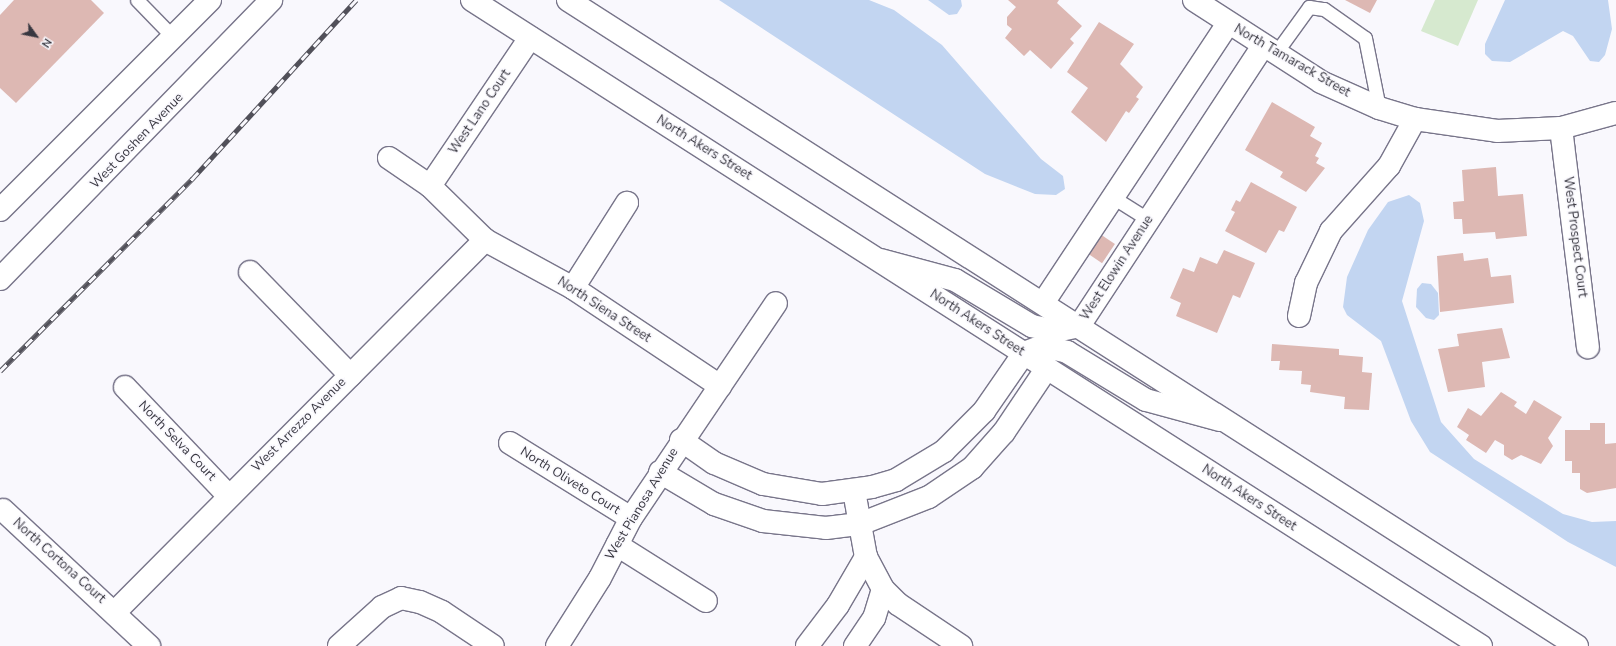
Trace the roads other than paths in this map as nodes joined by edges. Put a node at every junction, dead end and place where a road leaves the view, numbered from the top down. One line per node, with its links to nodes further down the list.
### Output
1 (137, 0): 8 (lane)
2 (210, 0): 8 (street)
3 (271, 0): 24 (street, West Goshen Avenue)
4 (472, 0): 9 (street, North Akers Street)
5 (568, 0): 27 (street)
6 (1194, 0): 7 (street, North Tamarack Street)
7 (1228, 24): 10 (street, North Tamarack Street); 17 (street)
8 (174, 38): 19 (street)
9 (530, 38): 16 (street, West Lano Court); 22 (street, North Akers Street)
10 (1269, 50): 11 (street, North Tamarack Street); 11 (lane); 20 (street, West Elowin Avenue)
11 (1379, 108): 13 (street, North Tamarack Street)
12 (1616, 113): 14 (street, North Tamarack Street)
13 (1415, 119): 14 (street, North Tamarack Street); 28 (street)
14 (1561, 128): 30 (street, West Prospect Court)
15 (389, 158): 16 (street, North Siena Street)
16 (430, 186): 21 (street, North Siena Street)
17 (1114, 198): 20 (lane); 27 (street)
18 (627, 203): 25 (street)
19 (0, 210)
20 (1149, 220): 29 (street, West Elowin Avenue)
21 (485, 240): 25 (street, North Siena Street); 33 (street, West Arrezzo Avenue)
22 (876, 258): 29 (street, West Elowin Avenue); 31 (street, North Akers Street)
23 (250, 272): 33 (street)
24 (0, 279)
25 (573, 288): 34 (street, North Siena Street)
26 (776, 303): 34 (street, West Pianosa Avenue)
27 (1043, 303): 29 (street)
28 (1299, 316)
29 (1079, 326): 36 (street)
30 (1588, 347)
31 (1024, 353): 32 (street, North Akers Street); 36 (street); 40 (street)
32 (1047, 368): 44 (street); 57 (street, North Akers Street)
33 (350, 375): 41 (street, West Arrezzo Avenue)
34 (720, 386): 37 (street, West Pianosa Avenue)
35 (125, 388): 41 (street, North Selva Court)
36 (1229, 422): 58 (street)
37 (681, 440): 39 (street, West Pianosa Avenue); 40 (street)
38 (510, 443): 43 (street, North Oliveto Court)
39 (660, 472): 43 (street, West Pianosa Avenue); 44 (street)
40 (854, 491): 44 (street)
41 (228, 495): 49 (street, West Arrezzo Avenue)
42 (3, 510): 49 (street, North Cortona Court)
43 (631, 518): 45 (street, West Pianosa Avenue)
44 (860, 524): 46 (street)
45 (617, 545): 48 (street); 53 (street, West Pianosa Avenue)
46 (866, 557): 47 (street); 54 (street)
47 (883, 589): 55 (street); 56 (street)
48 (706, 601)
49 (115, 612): 50 (street, North Cortona Court)
50 (149, 646)
51 (339, 646): 52 (street)
52 (493, 646)
53 (557, 646)
54 (807, 646)
55 (855, 646)
56 (961, 646)
57 (1481, 646)
58 (1577, 646)

